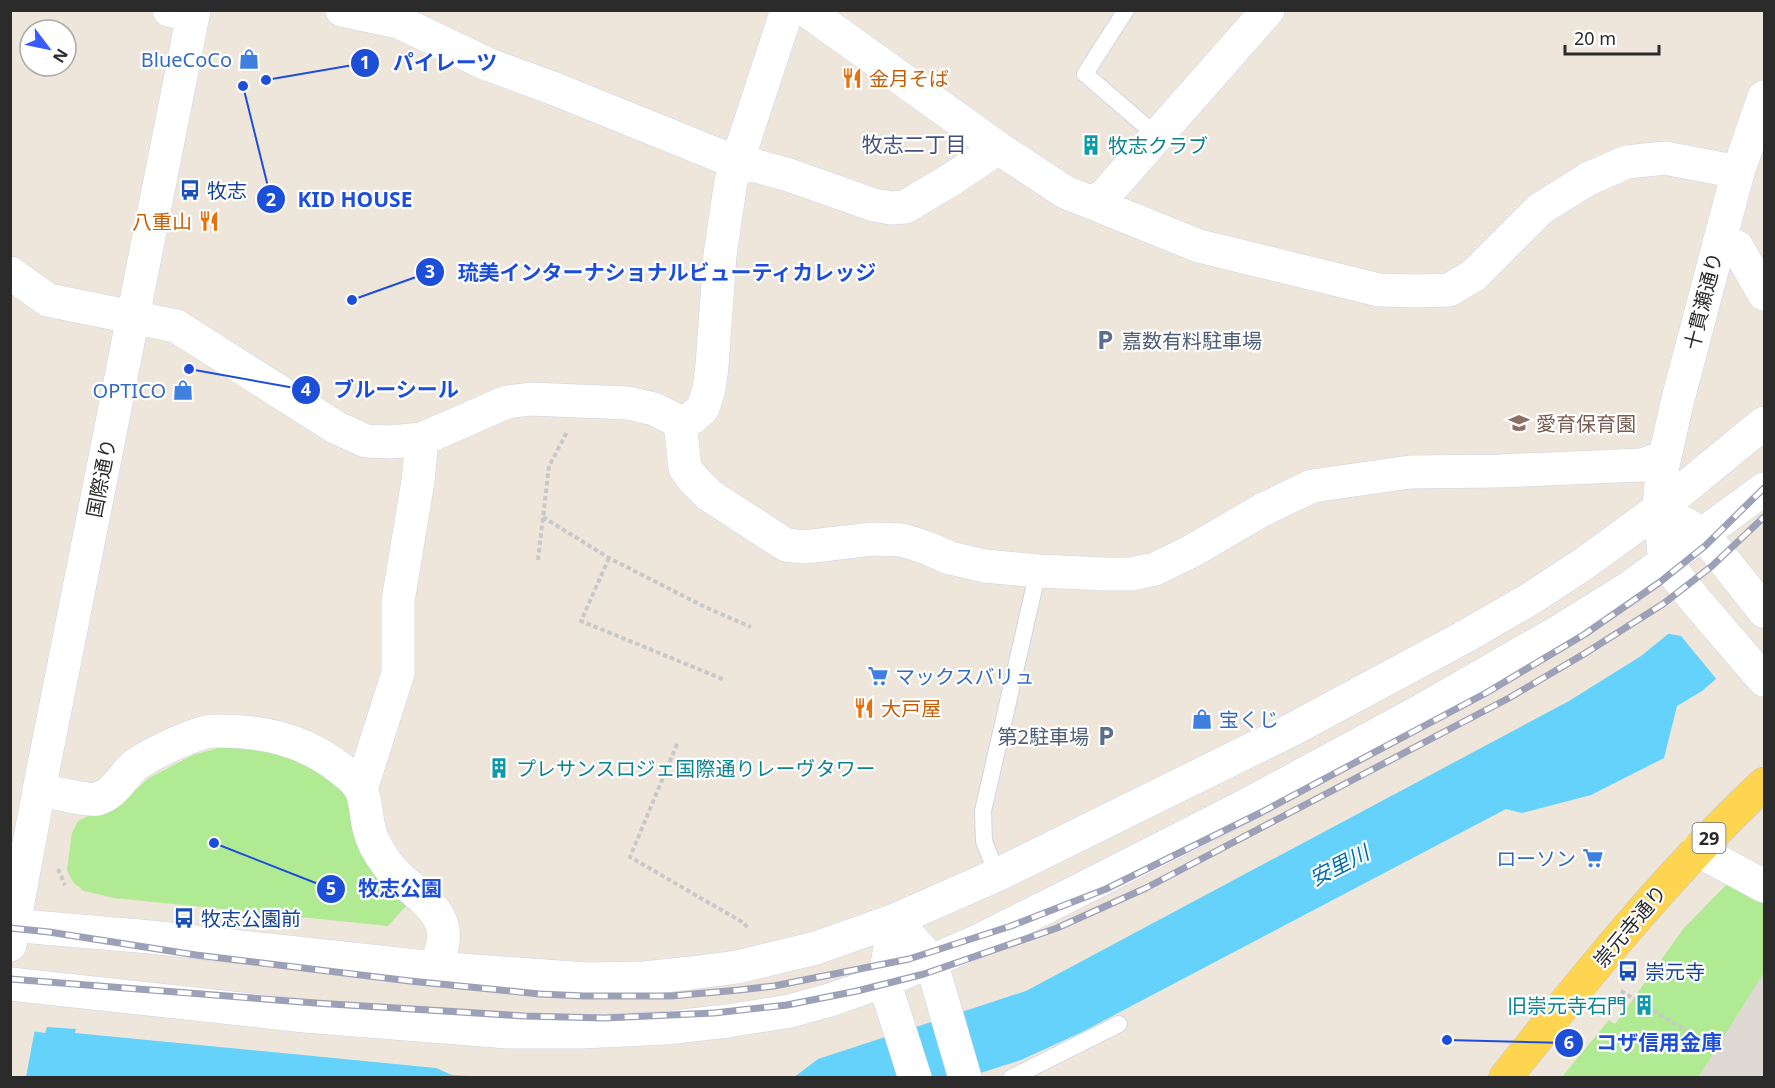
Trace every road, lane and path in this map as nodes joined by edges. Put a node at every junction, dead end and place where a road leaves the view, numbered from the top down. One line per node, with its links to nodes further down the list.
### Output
1 (342, 10): 10 (street)
2 (787, 10): 10 (street)
3 (806, 10): 9 (street)
4 (1126, 10): 8 (lane)
5 (1268, 10): 8 (street)
6 (185, 12): 16 (street, 国際通り)
7 (1764, 97): 11 (street, 十貫瀬通り)
8 (1157, 136): 12 (street)
9 (998, 148): 10 (street); 12 (street)
10 (739, 161): 18 (street)
11 (1738, 172): 12 (street); 13 (street, 十貫瀬通り)
12 (1092, 203)
13 (1719, 242): 15 (street); 21 (street, 十貫瀬通り)
14 (10, 273): 16 (street)
15 (1764, 294)
16 (133, 317): 20 (street); 37 (street, 国際通り)
17 (547, 400): 18 (street); 20 (street); 24 (path)
18 (680, 422): 29 (street)
19 (1764, 423): 23 (street)
20 (422, 439): 36 (street)
21 (1664, 457): 23 (street, 十貫瀬通り); 29 (street)
22 (1764, 489): 25 (street)
23 (1659, 508): 25 (street); 28 (street, 十貫瀬通り); 39 (street)
24 (543, 517): 26 (path); 27 (path)
25 (1704, 534): 28 (street); 30 (street)
26 (609, 558): 31 (path); 33 (path)
27 (538, 560)
28 (1665, 562): 32 (street); 44 (street)
29 (1038, 571): 39 (lane)
30 (1764, 611)
31 (751, 627)
32 (1758, 672)
33 (725, 680)
34 (677, 744): 42 (path)
35 (1764, 784): 38 (main road, 崇元寺通り / 29)
36 (361, 789): 37 (street); 45 (street)
37 (39, 790): 43 (street, 国際通り)
38 (1697, 850): 40 (street); 54 (main road, 崇元寺通り / 29)
39 (997, 875): 41 (street)
40 (1764, 886)
41 (895, 920): 44 (street); 45 (street); 46 (street)
42 (750, 931)
43 (12, 932): 45 (street)
44 (931, 961): 46 (street); 52 (street)
45 (435, 968)
46 (884, 981): 47 (street); 51 (street)
47 (10, 984)
48 (1621, 991): 50 (path)
49 (1119, 1023): 53 (lane)
50 (1716, 1048)
51 (915, 1077)
52 (965, 1077)
53 (1011, 1077)
54 (1506, 1077)

